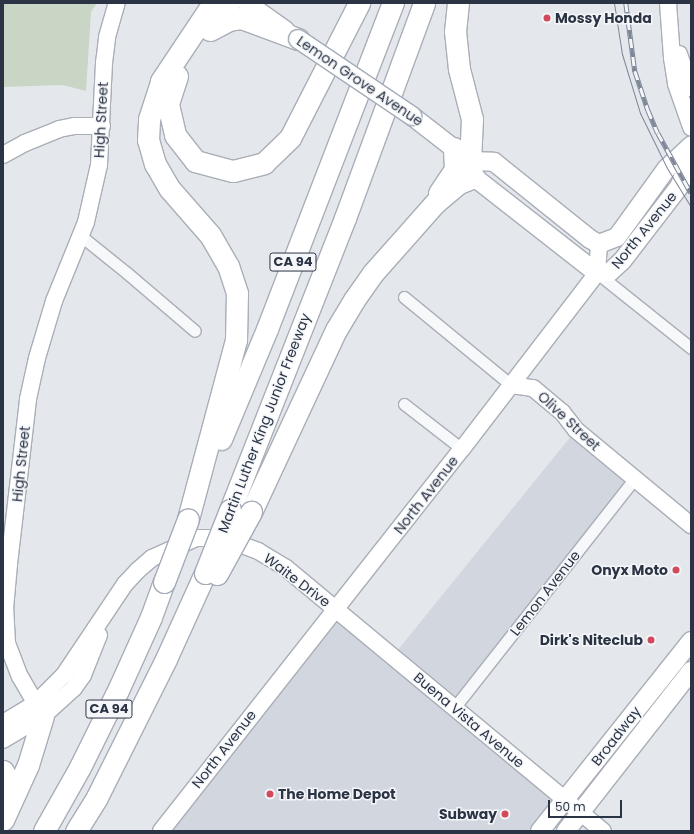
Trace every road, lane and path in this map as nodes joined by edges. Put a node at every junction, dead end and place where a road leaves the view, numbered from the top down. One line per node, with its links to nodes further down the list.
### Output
1 (117, 3): 13 (main road, High Street)
2 (247, 3): 11 (main road, Lemon Grove Avenue)
3 (359, 3): 10 (highway)
4 (393, 3): 34 (highway, CA 94)
5 (424, 3): 36 (highway, Martin Luther King Junior Freeway / CA 94, bridge)
6 (458, 3): 19 (highway)
7 (668, 3): 9 (main road)
8 (215, 4): 10 (highway); 34 (highway)
9 (671, 28): 12 (main road); 14 (main road)
10 (210, 30): 11 (highway)
11 (298, 39): 16 (main road, Lemon Grove Avenue, bridge)
12 (691, 88)
13 (102, 126): 17 (main road); 24 (main road, High Street)
14 (691, 127)
15 (691, 146): 25 (main road, North Avenue)
16 (454, 148): 19 (main road, Lemon Grove Avenue); 22 (highway)
17 (3, 155)
18 (691, 166): 20 (main road, North Avenue)
19 (472, 169): 21 (main road); 22 (highway); 23 (main road, Lemon Grove Avenue)
20 (685, 187): 26 (main road, North Avenue)
21 (538, 197): 23 (main road); 25 (main road)
22 (435, 203): 36 (highway, bridge)
23 (512, 208): 26 (main road, Lemon Grove Avenue)
24 (81, 236): 28 (street); 41 (main road, High Street)
25 (599, 244): 26 (main road)
26 (597, 273): 29 (street); 30 (main road, North Avenue)
27 (404, 297): 30 (street)
28 (195, 331)
29 (691, 348)
30 (511, 385): 32 (main road, North Avenue); 33 (main road, Olive Street)
31 (404, 404): 32 (street)
32 (462, 449): 37 (main road, North Avenue)
33 (635, 478): 35 (main road, Olive Street); 40 (street, Lemon Avenue)
34 (188, 519): 49 (highway, CA 94, bridge)
35 (691, 525)
36 (211, 574): 50 (highway, CA 94)
37 (334, 609): 40 (main road, Buena Vista Avenue); 41 (main road, Waite Drive); 51 (main road, North Avenue)
38 (691, 641): 45 (main road, Broadway)
39 (691, 671): 46 (main road, Broadway)
40 (454, 708): 45 (main road, Buena Vista Avenue)
41 (40, 710): 42 (main road, Waite Drive); 43 (main road, Waite Drive); 48 (highway)
42 (3, 723)
43 (3, 740)
44 (3, 771): 47 (highway)
45 (565, 800): 46 (main road, Buena Vista Avenue); 52 (main road, Broadway)
46 (580, 812): 53 (main road, Broadway); 54 (main road, Buena Vista Avenue)
47 (3, 813)
48 (3, 820)
49 (44, 831)
50 (76, 831)
51 (160, 831)
52 (540, 831)
53 (566, 831)
54 (603, 831)

